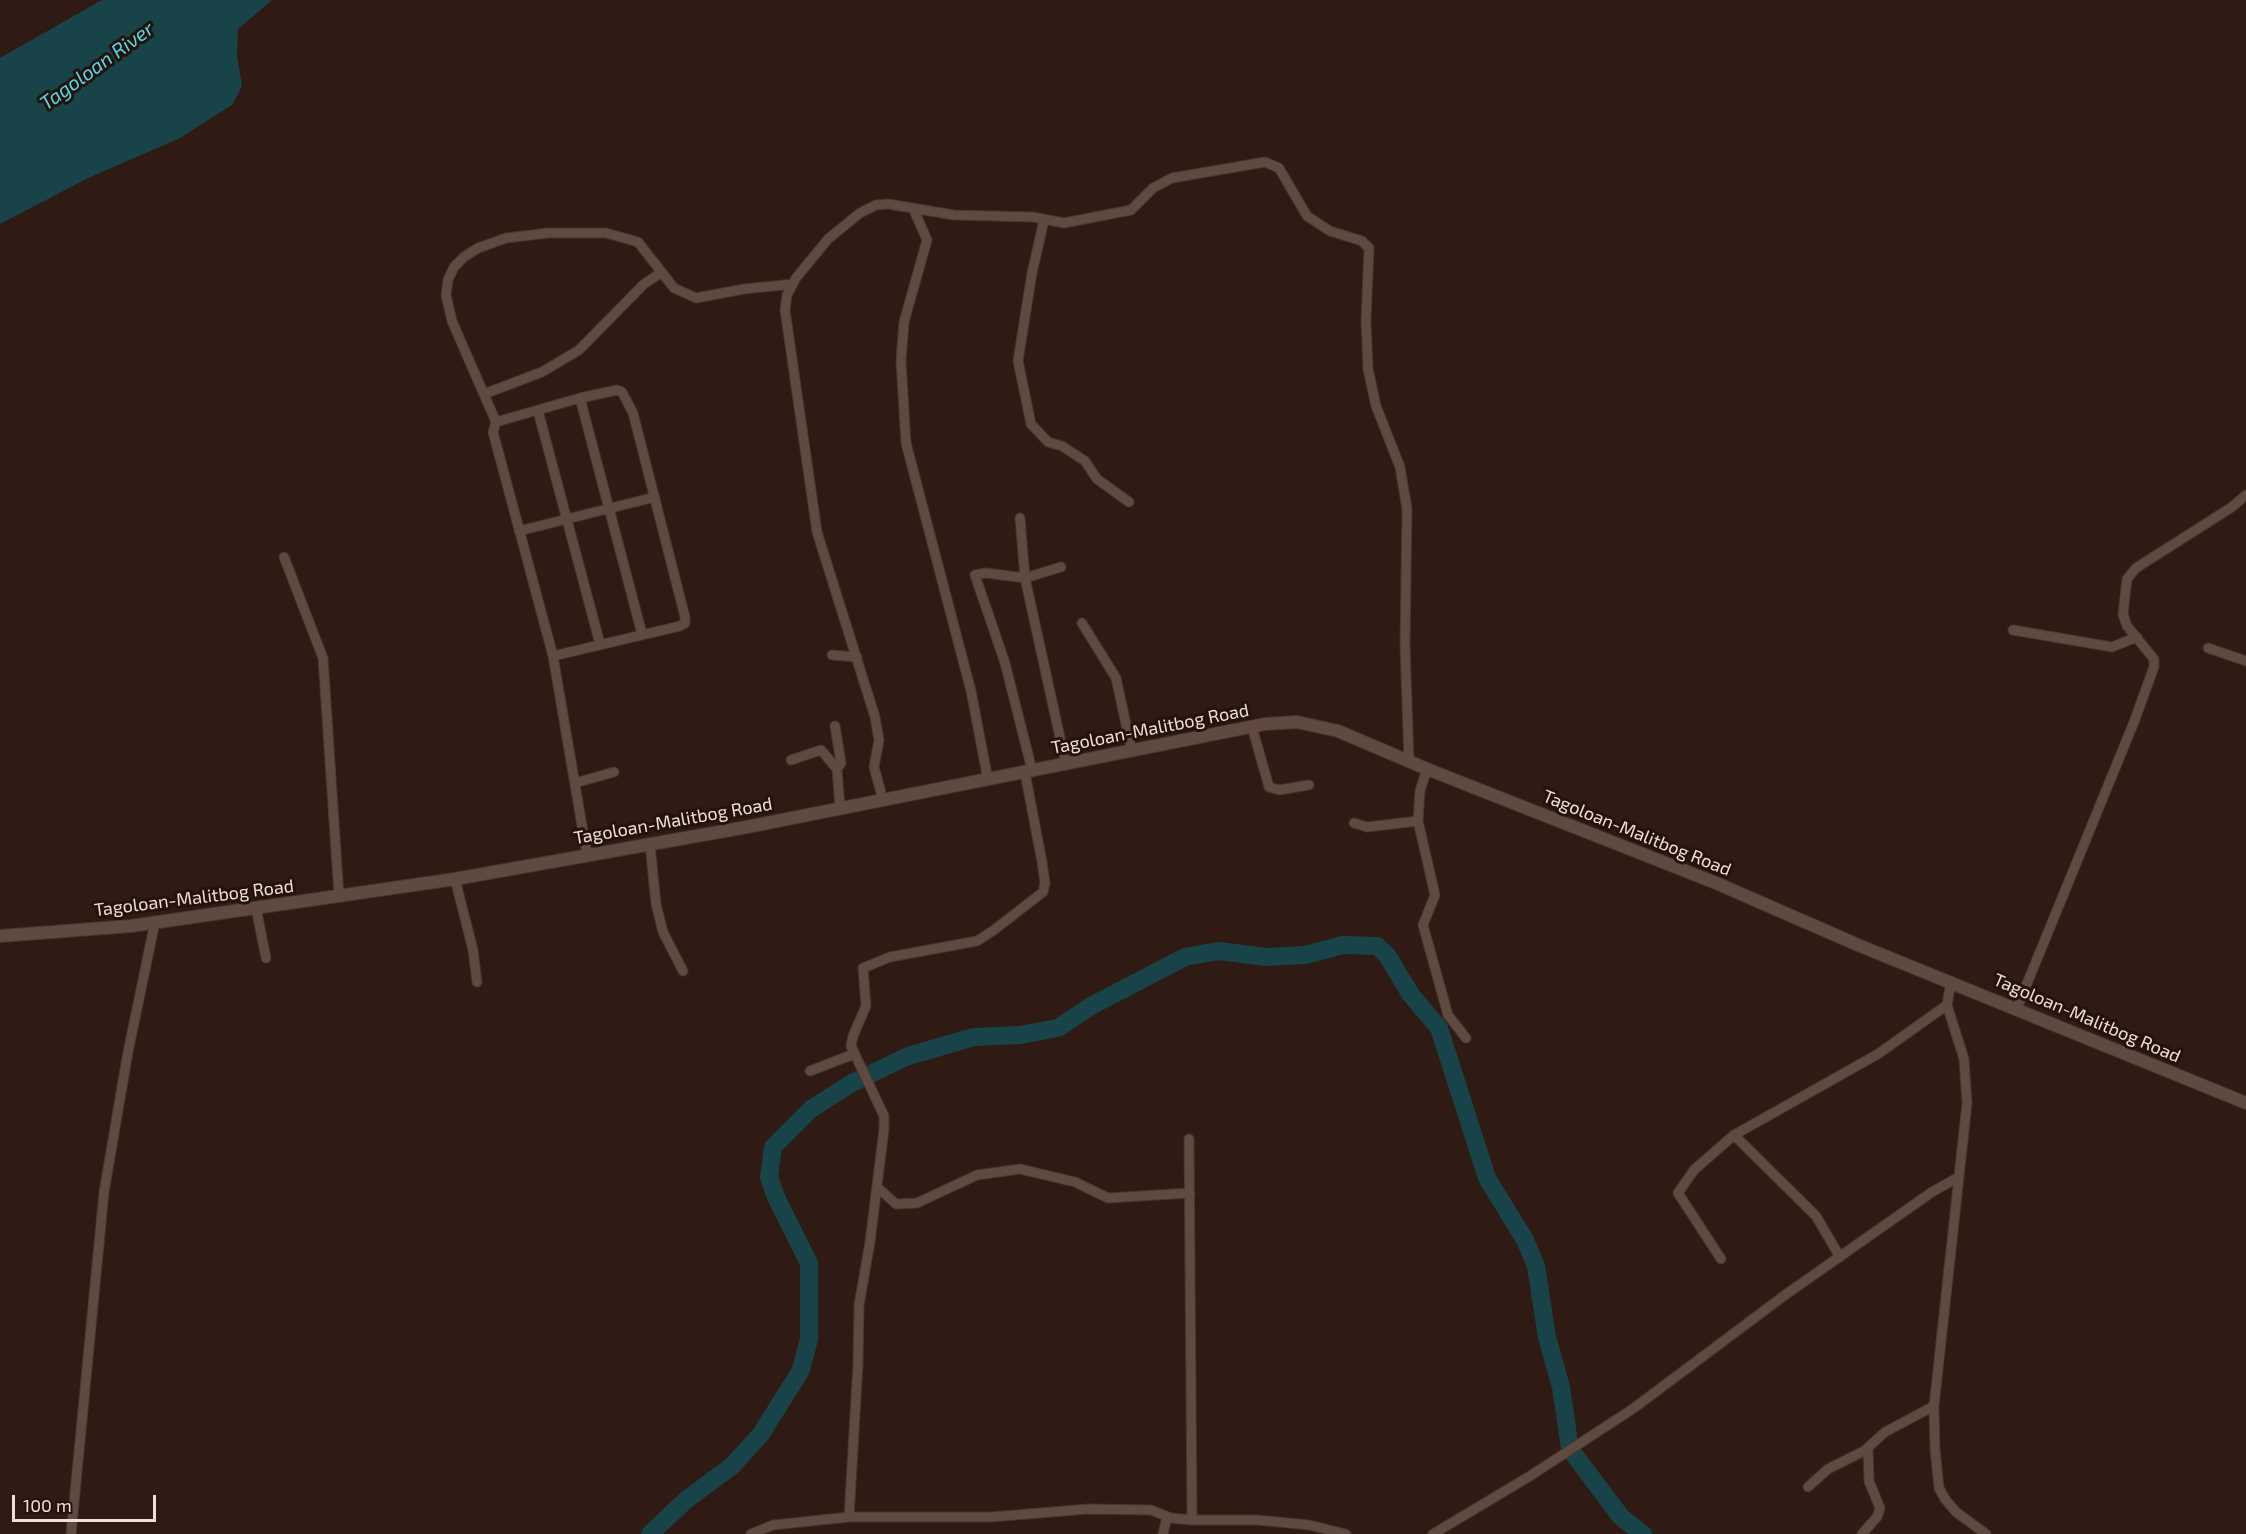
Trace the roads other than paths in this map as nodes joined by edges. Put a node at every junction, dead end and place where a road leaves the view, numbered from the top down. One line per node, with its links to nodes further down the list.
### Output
1 (913, 208): 2 (street); 4 (street); 39 (street)
2 (1044, 220): 11 (street); 33 (street)
3 (662, 272): 4 (street); 5 (street); 5 (street)
4 (793, 284): 27 (street)
5 (484, 394): 8 (street)
6 (580, 399): 7 (street); 10 (street); 12 (street)
7 (538, 411): 8 (street); 13 (street)
8 (496, 422): 15 (street)
9 (2245, 497): 22 (street)
10 (655, 498): 12 (street); 21 (street)
11 (1129, 502)
12 (609, 507): 13 (street); 21 (street)
13 (567, 518): 15 (street); 23 (street)
14 (1020, 518): 18 (street)
15 (519, 531): 26 (street)
16 (284, 557): 49 (street)
17 (1061, 567): 18 (street)
18 (1025, 578): 34 (street); 37 (street)
19 (1082, 623): 31 (street)
20 (2013, 630): 22 (street)
21 (642, 634): 23 (street)
22 (2137, 638): 58 (street)
23 (600, 644): 26 (street)
24 (2208, 648): 28 (street)
25 (832, 655): 27 (street)
26 (553, 656): 40 (street)
27 (856, 657): 42 (street)
28 (2246, 661)
29 (835, 726): 36 (street)
30 (1252, 727): 31 (main road, Tagoloan-Malitbog Road); 33 (main road, Tagoloan-Malitbog Road); 41 (street)
31 (1132, 752): 34 (main road, Tagoloan-Malitbog Road)
32 (791, 760): 36 (street)
33 (1409, 761): 35 (main road, Tagoloan-Malitbog Road)
34 (1066, 765): 37 (main road, Tagoloan-Malitbog Road)
35 (1427, 769): 44 (street); 55 (main road, Tagoloan-Malitbog Road)
36 (837, 770): 43 (street)
37 (1029, 771): 39 (main road, Tagoloan-Malitbog Road); 60 (street)
38 (614, 772): 40 (street)
39 (988, 780): 42 (main road, Tagoloan-Malitbog Road)
40 (575, 783): 47 (street)
41 (1309, 785)
42 (883, 800): 43 (main road, Tagoloan-Malitbog Road)
43 (840, 808): 46 (main road, Tagoloan-Malitbog Road)
44 (1418, 821): 45 (street); 59 (street)
45 (1354, 823)
46 (650, 845): 47 (main road, Tagoloan-Malitbog Road); 54 (street)
47 (587, 855): 48 (main road, Tagoloan-Malitbog Road)
48 (455, 879): 49 (main road, Tagoloan-Malitbog Road); 56 (street)
49 (339, 896): 50 (main road, Tagoloan-Malitbog Road)
50 (256, 908): 51 (main road, Tagoloan-Malitbog Road); 53 (street)
51 (155, 922): 52 (main road, Tagoloan-Malitbog Road); 78 (street)
52 (0, 936)
53 (266, 958)
54 (684, 971)
55 (1952, 981): 57 (street); 58 (main road, Tagoloan-Malitbog Road)
56 (477, 982)
57 (1947, 1005): 63 (street); 65 (street)
58 (2017, 1008): 62 (main road, Tagoloan-Malitbog Road)
59 (1466, 1038)
60 (854, 1054): 61 (street); 66 (street)
61 (810, 1071)
62 (2246, 1103)
63 (1734, 1135): 68 (street); 69 (street)
64 (1189, 1139): 67 (street)
65 (1957, 1178): 68 (street); 70 (street)
66 (877, 1187): 67 (street); 74 (street)
67 (1190, 1193): 75 (street)
68 (1840, 1257): 76 (street)
69 (1721, 1258)
70 (1934, 1406): 71 (street); 84 (street)
71 (1868, 1449): 72 (street); 83 (street)
72 (1808, 1487)
73 (1167, 1516): 74 (street); 75 (street); 80 (street)
74 (849, 1517): 79 (street)
75 (1192, 1520): 77 (street)
76 (1445, 1531): 82 (street)
77 (1330, 1532): 81 (street)
78 (71, 1534)
79 (751, 1534)
80 (1163, 1534)
81 (1346, 1534)
82 (1433, 1534)
83 (1862, 1534)
84 (1986, 1534)

